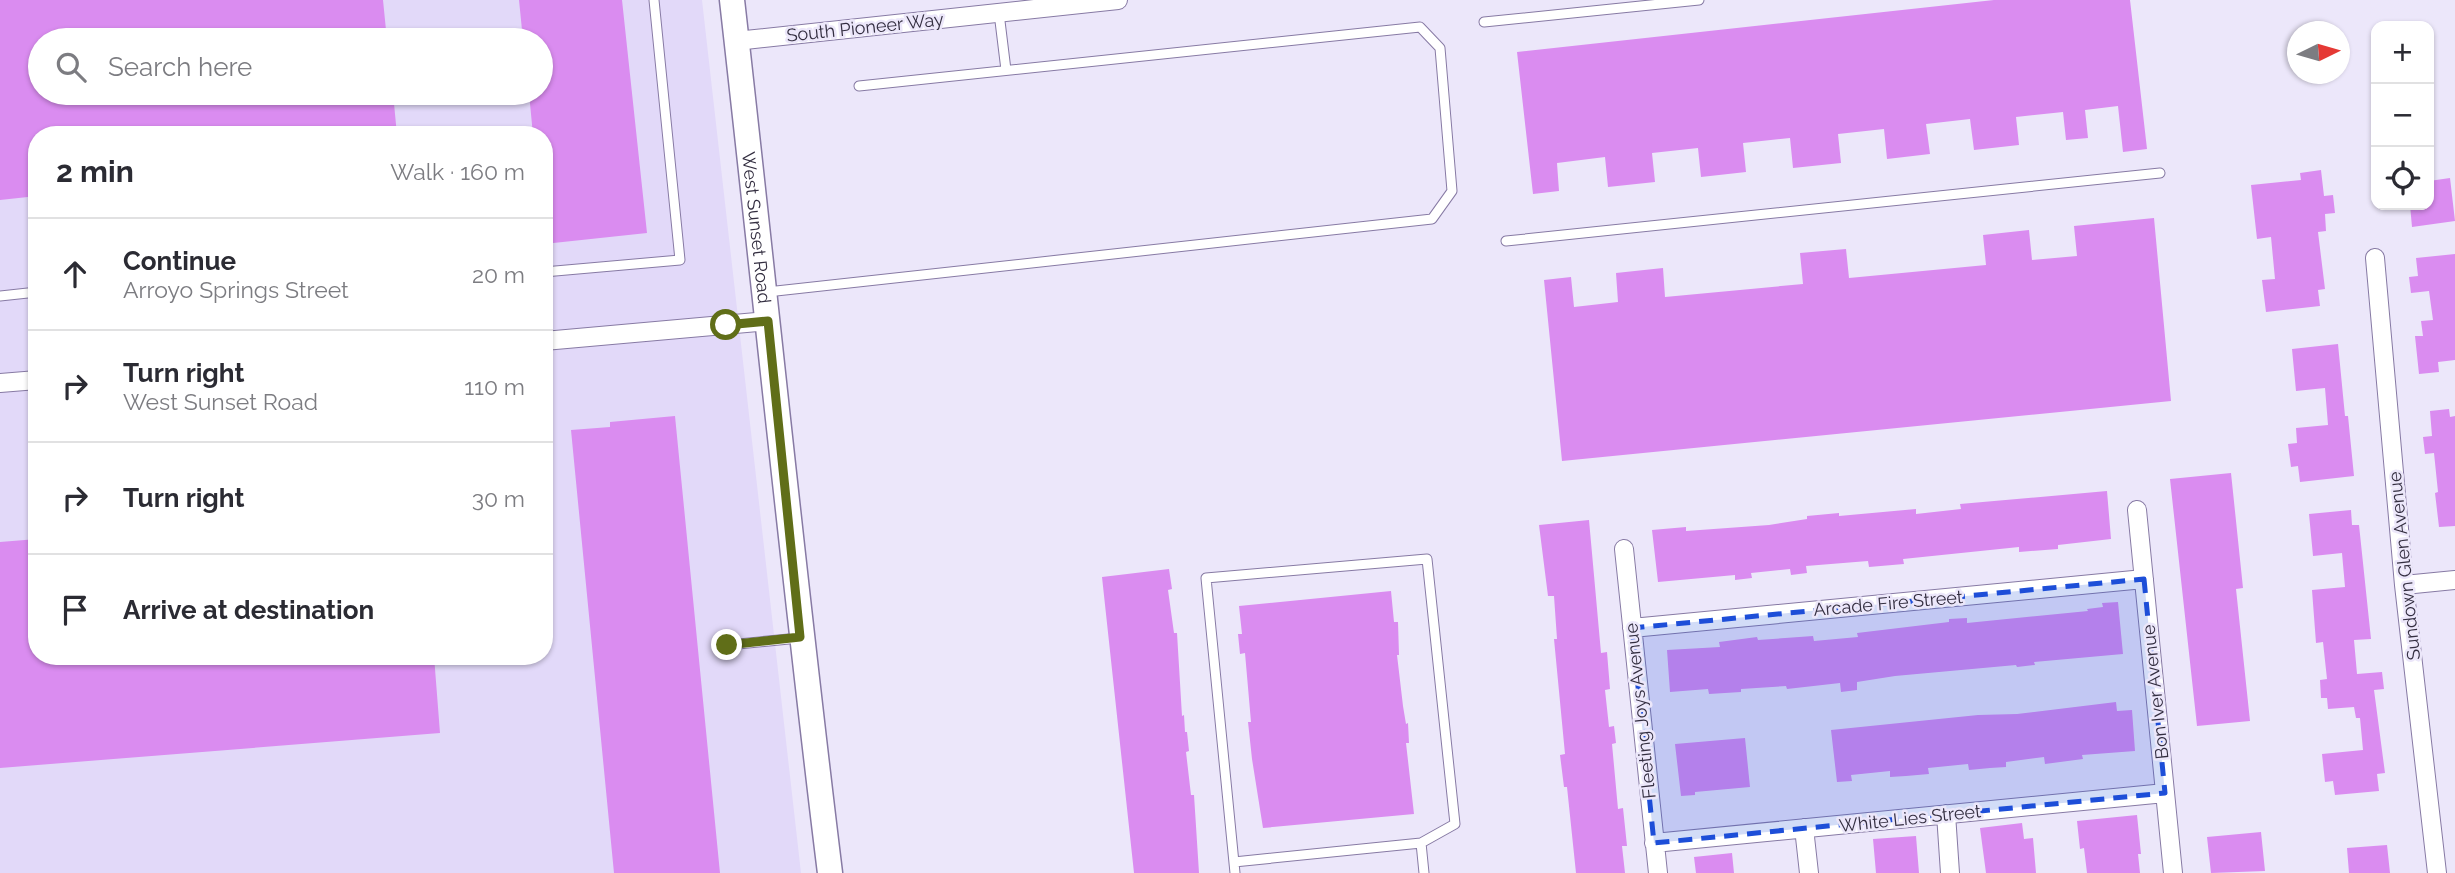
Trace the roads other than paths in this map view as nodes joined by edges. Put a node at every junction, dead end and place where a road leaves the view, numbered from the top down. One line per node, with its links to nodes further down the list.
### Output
1 (654, 0): 13 (lane)
2 (732, 0): 7 (main road, West Sunset Road)
3 (1118, 0): 5 (street, South Pioneer Way)
4 (1699, 0): 6 (lane)
5 (999, 13): 7 (street, South Pioneer Way); 8 (lane)
6 (1485, 22)
7 (736, 41): 14 (main road, West Sunset Road)
8 (1006, 70): 9 (lane); 14 (lane)
9 (859, 86)
10 (2160, 173): 11 (lane)
11 (1506, 241)
12 (2375, 258): 25 (street, Sundown Glen Avenue)
13 (553, 271)
14 (765, 292): 17 (main road, West Sunset Road)
15 (28, 293): 16 (lane)
16 (0, 296)
17 (768, 321): 18 (street); 27 (main road, West Sunset Road)
18 (553, 340)
19 (28, 381): 20 (street)
20 (0, 383)
21 (2137, 510): 23 (street, Bon Iver Avenue)
22 (1623, 549): 26 (street, Fleeting Joys Avenue)
23 (2144, 579): 26 (street, Arcade Fire Street); 29 (street, Bon Iver Avenue)
24 (2455, 580): 25 (street)
25 (2404, 585): 42 (street, Sundown Glen Avenue)
26 (1632, 628): 33 (street, Fleeting Joys Avenue)
27 (800, 637): 28 (lane); 35 (main road, West Sunset Road)
28 (727, 645)
29 (2165, 793): 30 (street, White Lies Street); 41 (street, Bon Iver Avenue)
30 (1946, 814): 31 (street, White Lies Street); 40 (street)
31 (1804, 828): 33 (street, White Lies Street); 39 (street)
32 (1421, 843): 34 (lane); 34 (lane); 37 (lane)
33 (1654, 843): 38 (street, Fleeting Joys Avenue)
34 (1234, 862): 36 (lane)
35 (830, 873)
36 (1236, 873)
37 (1424, 873)
38 (1658, 873)
39 (1809, 873)
40 (1951, 873)
41 (2173, 873)
42 (2437, 873)

